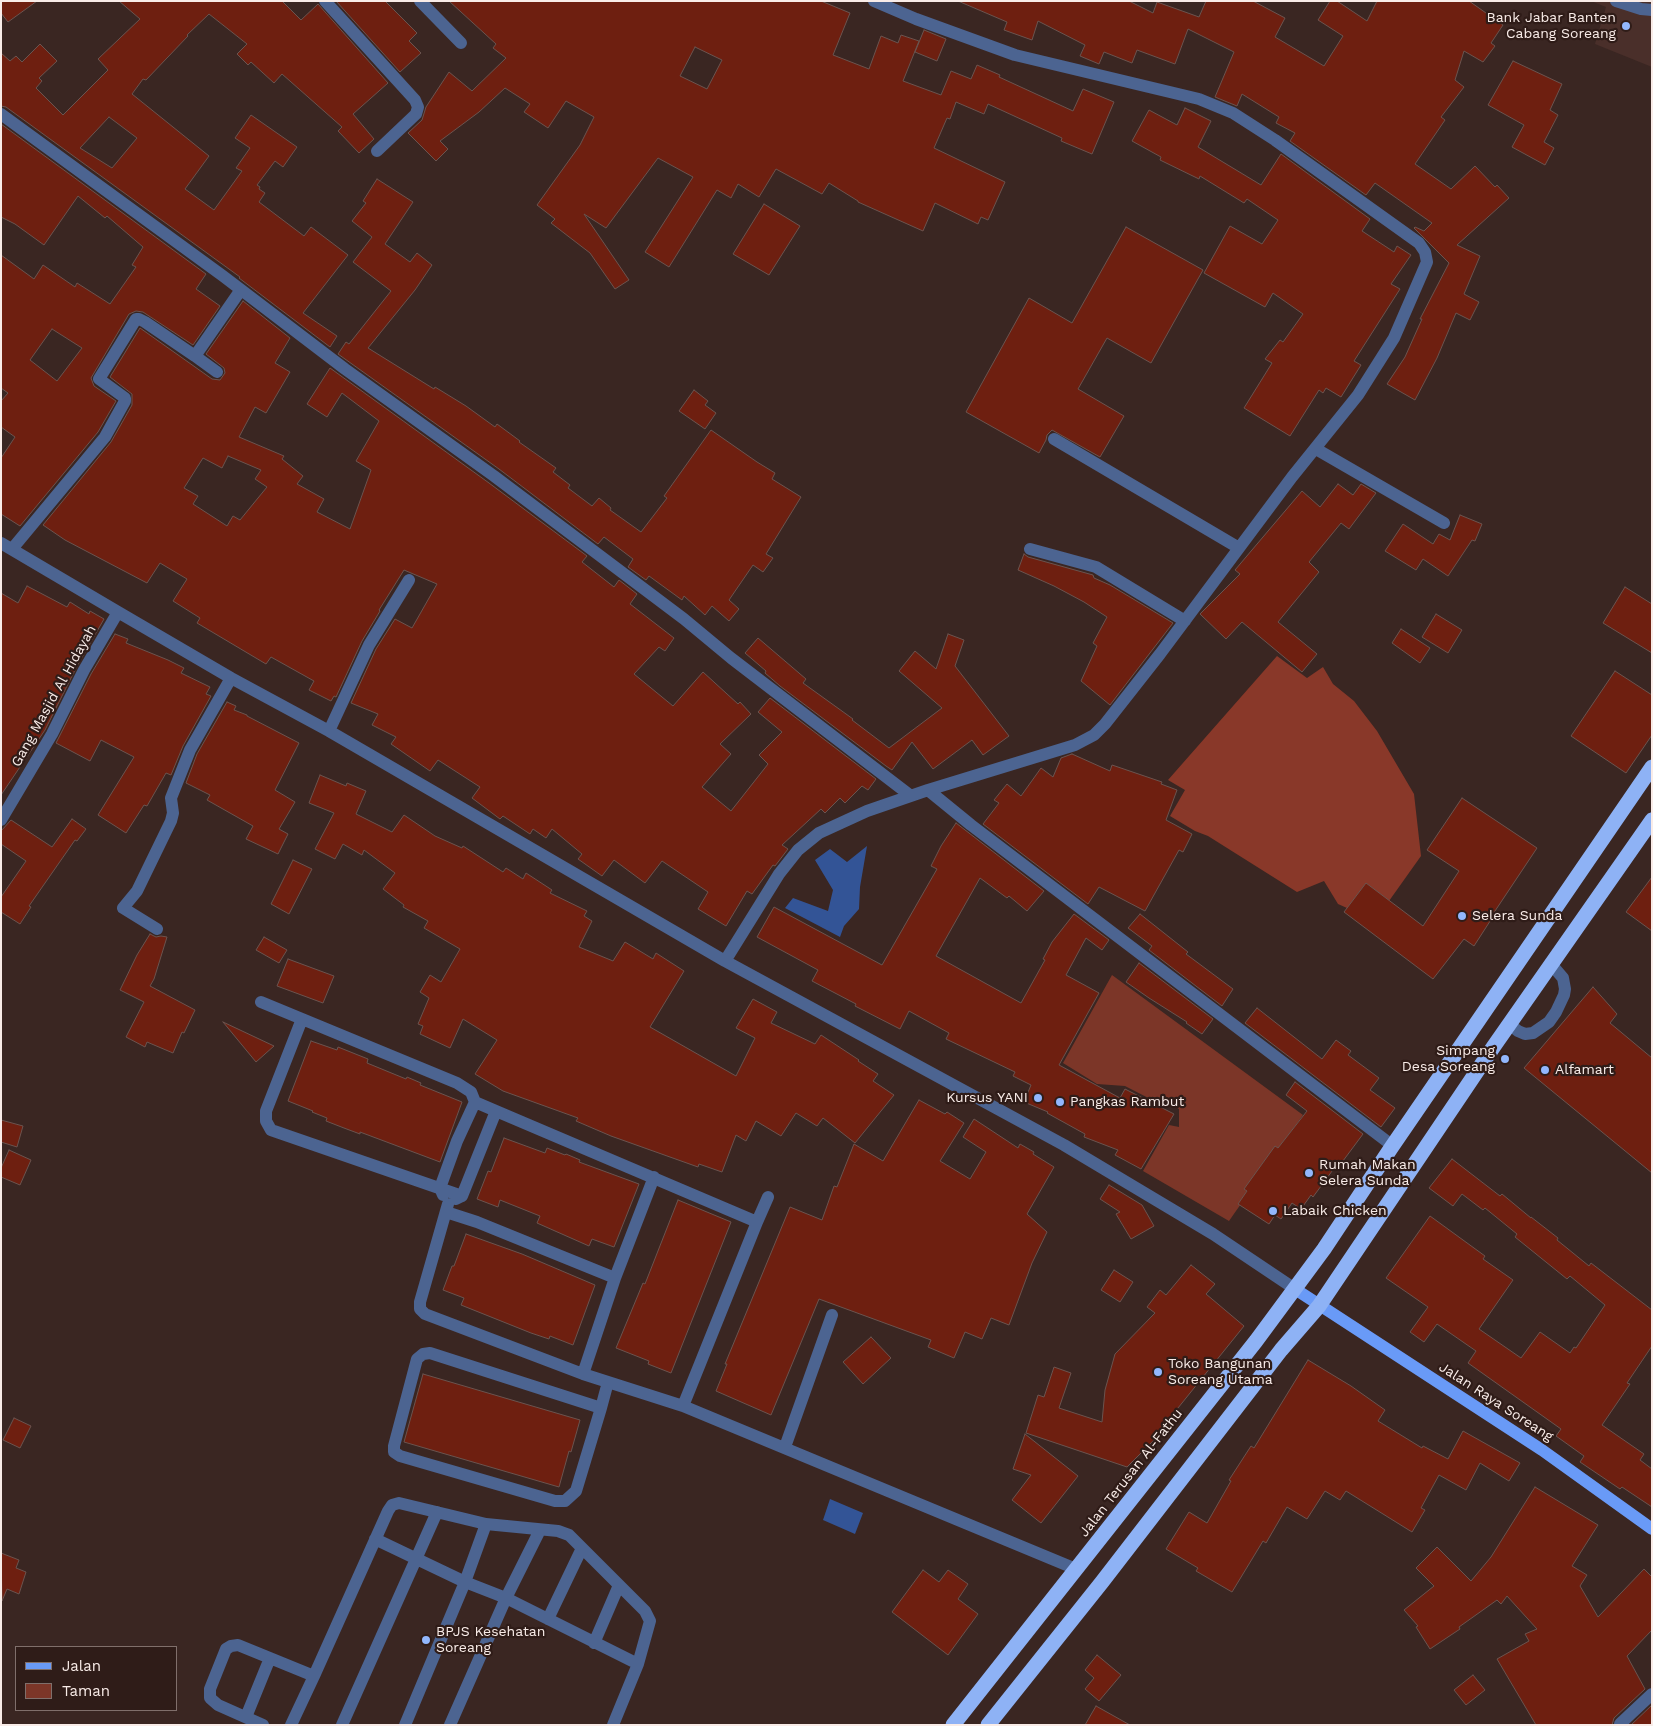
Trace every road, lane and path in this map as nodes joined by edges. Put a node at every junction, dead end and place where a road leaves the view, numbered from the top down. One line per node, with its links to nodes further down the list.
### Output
1 (324, 1): 8 (street)
2 (420, 1): 6 (street)
3 (874, 1): 13 (street)
4 (1616, 1): 5 (street)
5 (1652, 10)
6 (461, 43)
7 (1, 114): 9 (street)
8 (377, 150)
9 (240, 291): 10 (street); 25 (street)
10 (195, 356): 11 (street); 15 (street)
11 (216, 372)
12 (1054, 439): 16 (street)
13 (1316, 449): 14 (street); 16 (street)
14 (1444, 524)
15 (7, 546): 19 (street)
16 (1239, 548): 20 (street)
17 (1030, 549): 20 (street)
18 (409, 580): 22 (street)
19 (118, 612): 21 (street); 26 (street, Gang Masjid Al Hidayah)
20 (1185, 621): 24 (street)
21 (231, 678): 22 (street); 28 (street)
22 (329, 731): 29 (street)
23 (1652, 767): 36 (highway, Jalan Terusan Al-Fathu)
24 (928, 790): 25 (street); 36 (street)
25 (911, 796): 29 (street)
26 (1, 820)
27 (1652, 820): 30 (highway)
28 (157, 929)
29 (726, 961): 44 (street)
30 (1551, 964): 33 (highway); 33 (street)
31 (261, 1002): 32 (street)
32 (302, 1019): 34 (street); 38 (street)
33 (1509, 1024): 45 (highway)
34 (475, 1102): 35 (street); 38 (street)
35 (496, 1111): 37 (street); 39 (street)
36 (1393, 1146): 44 (highway, Jalan Terusan Al-Fathu)
37 (654, 1177): 42 (street); 43 (street)
38 (440, 1188): 39 (street); 41 (street)
39 (462, 1196): 41 (street)
40 (768, 1197): 42 (street)
41 (447, 1208): 43 (street); 47 (street)
42 (757, 1222): 49 (street)
43 (615, 1278): 47 (street)
44 (1295, 1289): 45 (main road, Jalan Raya Soreang); 59 (highway, Jalan Terusan Al-Fathu)
45 (1319, 1306): 55 (main road, Jalan Raya Soreang); 78 (highway)
46 (832, 1315): 51 (street)
47 (582, 1374): 48 (street)
48 (608, 1382): 49 (street); 50 (street)
49 (683, 1406): 51 (street)
50 (601, 1408): 50 (street)
51 (785, 1447): 59 (street)
52 (436, 1512): 53 (street); 56 (street); 58 (street)
53 (486, 1524): 54 (street); 60 (street)
54 (540, 1530): 57 (street); 62 (street)
55 (1652, 1530)
56 (375, 1539): 58 (street); 67 (street)
57 (582, 1548): 61 (street); 63 (street)
58 (416, 1558): 60 (street); 73 (street)
59 (1076, 1569): 77 (highway, Jalan Terusan Al-Fathu)
60 (466, 1582): 62 (street); 74 (street)
61 (619, 1585): 64 (street); 66 (street)
62 (506, 1598): 63 (street); 75 (street)
63 (548, 1619): 64 (street)
64 (594, 1643): 66 (street)
65 (270, 1658): 67 (street); 69 (street); 69 (street)
66 (638, 1664): 76 (street)
67 (314, 1676): 72 (street)
68 (1652, 1694): 70 (street)
69 (246, 1717): 71 (street)
70 (1620, 1724)
71 (263, 1725)
72 (291, 1725)
73 (342, 1725)
74 (405, 1725)
75 (450, 1725)
76 (613, 1725)
77 (954, 1725)
78 (988, 1725)

